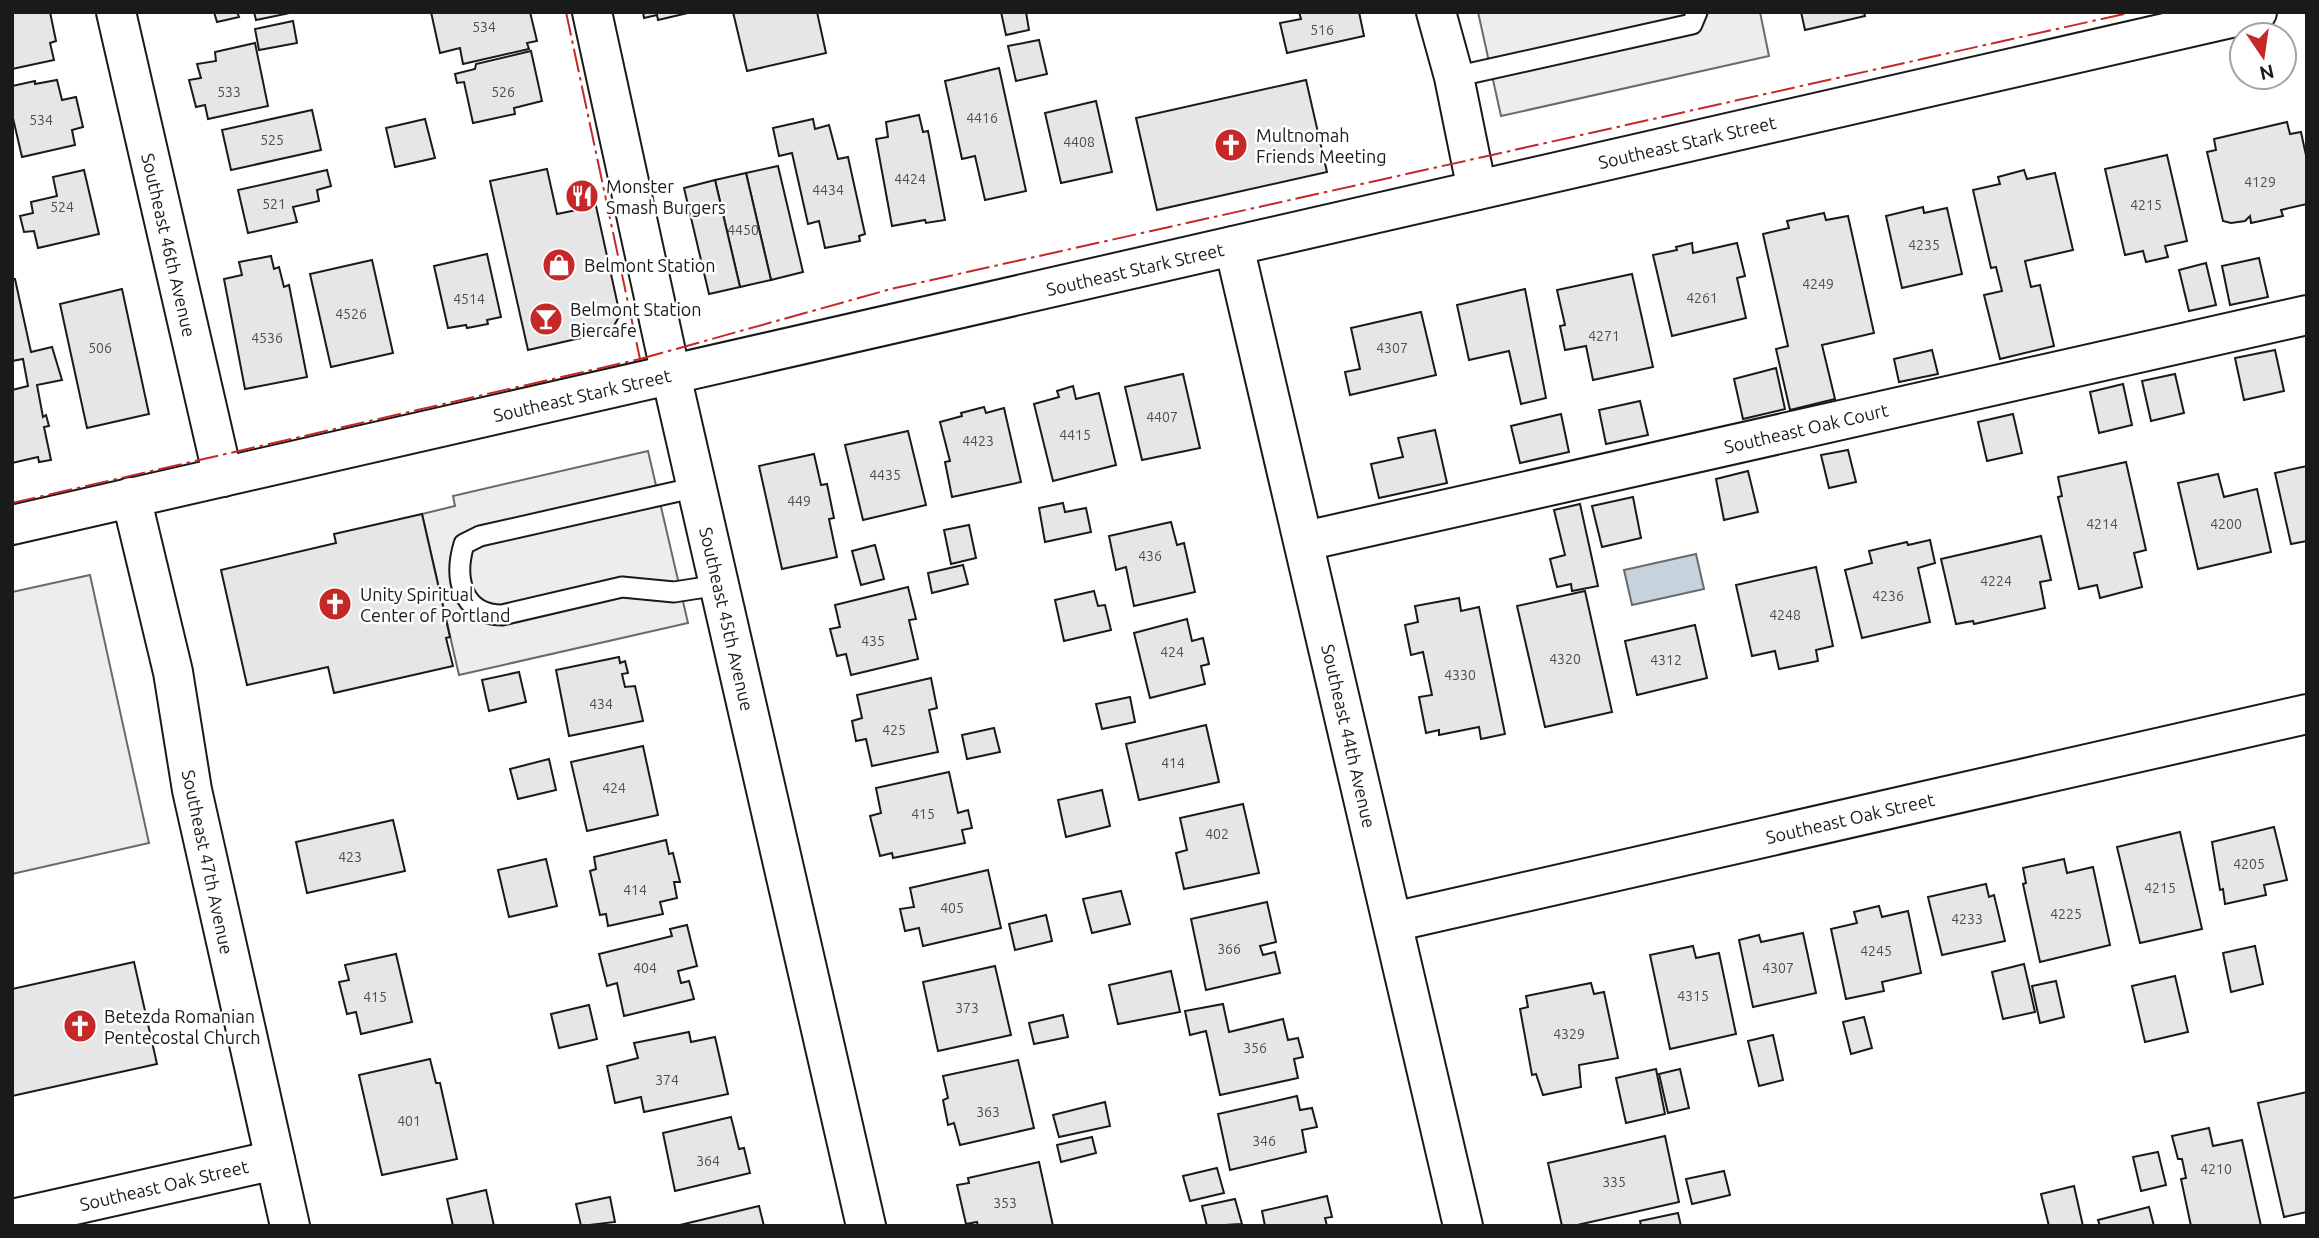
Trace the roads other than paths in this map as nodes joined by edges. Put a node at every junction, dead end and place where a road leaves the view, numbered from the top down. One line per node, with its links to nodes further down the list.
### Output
1 (116, 12): 11 (street, Southeast 46th Avenue)
2 (592, 12): 10 (street, Southeast 45th Avenue)
3 (1436, 12): 6 (street)
4 (1697, 12): 6 (lane)
5 (2257, 12): 7 (street, Southeast Stark Street)
6 (1454, 77): 7 (street)
7 (1477, 190): 8 (street, Southeast Stark Street)
8 (1234, 246): 10 (street, Southeast Stark Street); 15 (street, Southeast 44th Avenue)
9 (2307, 315): 15 (street, Southeast Oak Court)
10 (671, 375): 11 (street, Southeast Stark Street); 12 (street, Southeast 45th Avenue)
11 (223, 477): 13 (street, Southeast Stark Street)
12 (697, 487): 16 (street, Southeast 45th Avenue); 16 (lane)
13 (131, 497): 14 (street, Southeast Stark Street); 19 (street, Southeast 47th Avenue)
14 (12, 525)
15 (1305, 541): 18 (street, Southeast 44th Avenue)
16 (719, 585): 22 (street, Southeast 45th Avenue)
17 (2307, 714): 18 (street, Southeast Oak Street)
18 (1392, 922): 23 (street, Southeast 44th Avenue)
19 (275, 1160): 20 (street, Southeast Oak Street); 21 (street, Southeast 47th Avenue)
20 (12, 1219)
21 (290, 1226)
22 (866, 1226)
23 (1463, 1226)

